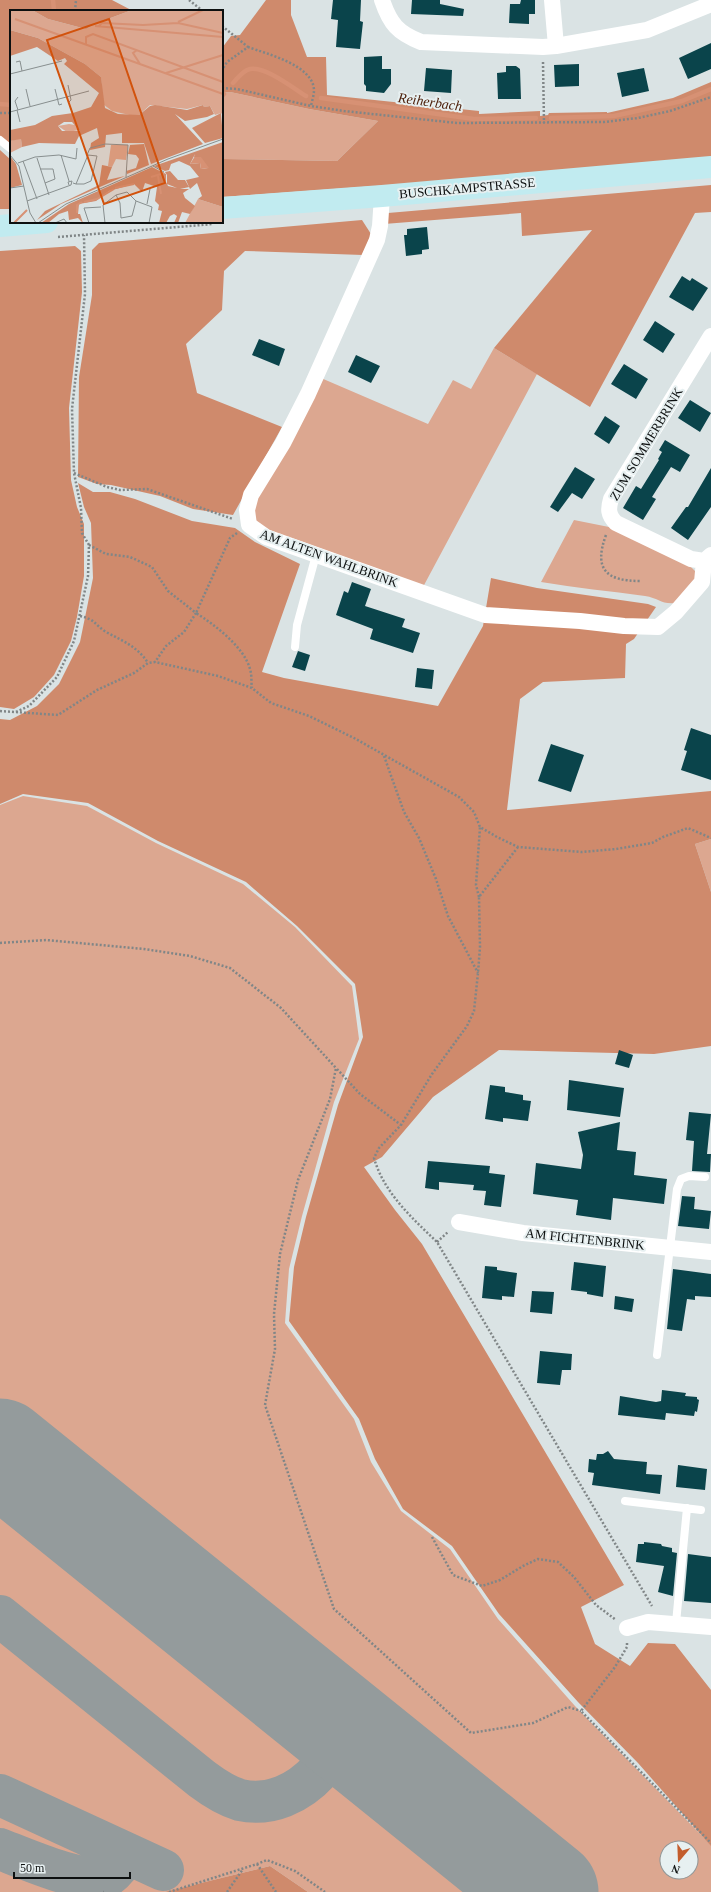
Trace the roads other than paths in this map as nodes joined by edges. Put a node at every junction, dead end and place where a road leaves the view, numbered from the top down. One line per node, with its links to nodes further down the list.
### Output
1 (382, 0): 4 (street)
2 (552, 0): 4 (street)
3 (711, 4): 4 (street)
4 (549, 46)
5 (0, 140): 6 (lane)
6 (10, 148)
7 (711, 167): 8 (main road, BUSCHKAMPSTRASSE)
8 (382, 196): 9 (main road, BUSCHKAMPSTRASSE); 13 (street, AM ALTEN WAHLBRINK)
9 (223, 208)
10 (35, 223): 11 (main road)
11 (0, 226)
12 (711, 336): 14 (street, ZUM SOMMERBRINK)
13 (316, 555): 14 (street, AM ALTEN WAHLBRINK); 15 (lane)
14 (707, 558)
15 (295, 647)
16 (705, 1177): 18 (lane)
17 (459, 1222): 18 (street, AM FICHTENBRINK)
18 (669, 1248): 19 (street, AM FICHTENBRINK); 20 (lane)
19 (711, 1252)
20 (657, 1355)
21 (625, 1501): 22 (lane)
22 (687, 1508): 23 (lane); 24 (lane)
23 (701, 1510)
24 (669, 1623): 25 (street); 26 (street)
25 (711, 1627)
26 (627, 1628)

